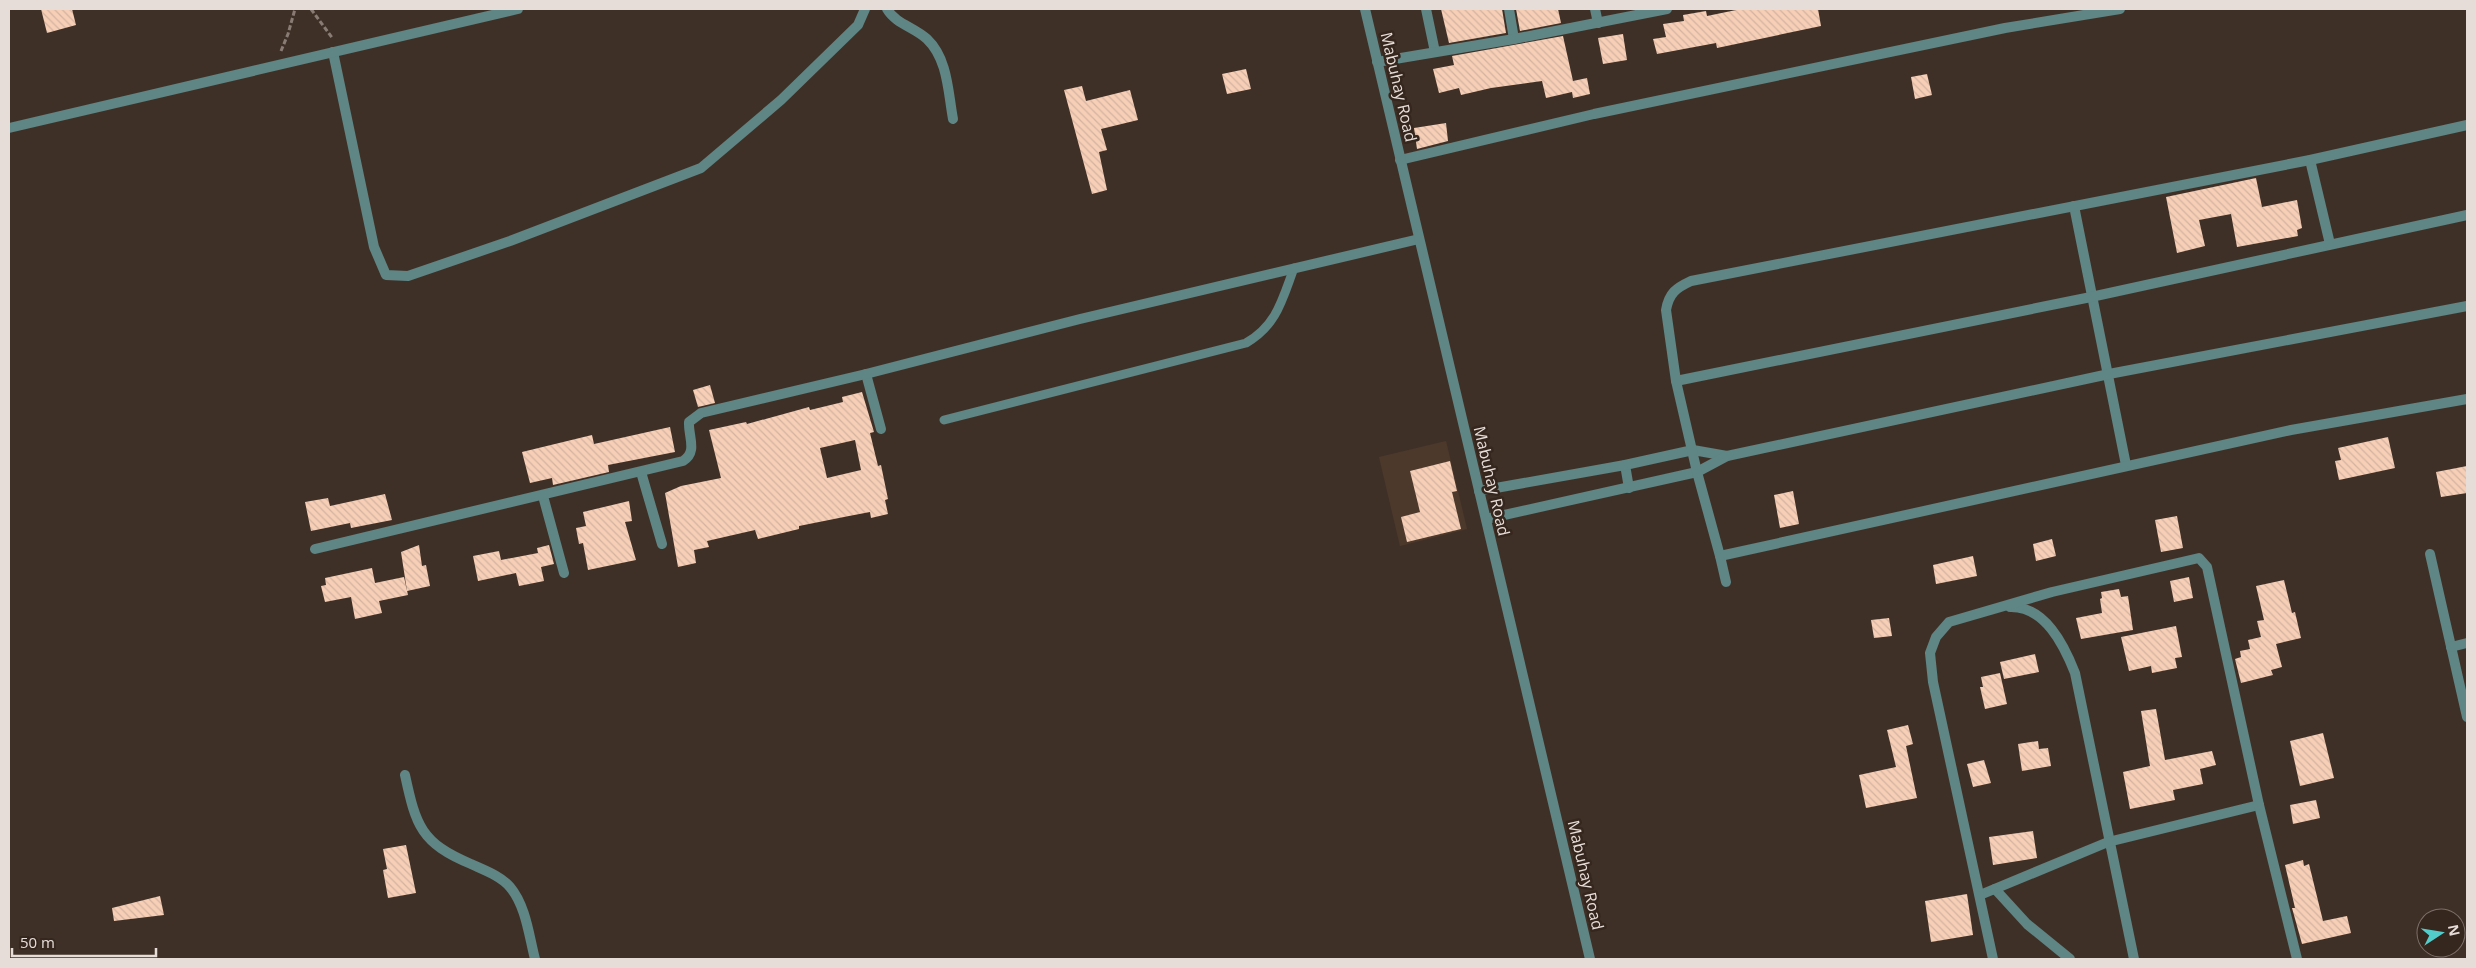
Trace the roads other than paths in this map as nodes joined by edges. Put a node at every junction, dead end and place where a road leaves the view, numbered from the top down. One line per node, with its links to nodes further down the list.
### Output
1 (518, 9): 12 (street)
2 (865, 9): 12 (street)
3 (887, 9): 15 (street)
4 (1365, 9): 14 (street, Mabuhay Road)
5 (1426, 9): 13 (street)
6 (1509, 9): 11 (street)
7 (1595, 9): 10 (street)
8 (1667, 9): 10 (street)
9 (2120, 9): 18 (street)
10 (1598, 23): 11 (street)
11 (1514, 39): 13 (street)
12 (338, 51): 17 (street)
13 (1434, 52): 14 (street)
14 (1377, 62): 18 (street, Mabuhay Road)
15 (953, 119)
16 (2467, 125): 19 (street)
17 (9, 128)
18 (1400, 160): 22 (street, Mabuhay Road)
19 (2310, 160): 20 (street); 23 (street)
20 (2074, 206): 25 (street); 29 (street)
21 (2467, 215): 23 (street)
22 (1419, 239): 24 (street); 40 (street, Mabuhay Road)
23 (2330, 244): 25 (street)
24 (1294, 268): 27 (street); 31 (lane)
25 (2091, 297): 28 (street); 29 (street)
26 (2467, 306): 28 (street)
27 (866, 374): 32 (street); 37 (street)
28 (2109, 374): 34 (street); 36 (street)
29 (1676, 381): 33 (street)
30 (2467, 399): 36 (street)
31 (944, 420)
32 (881, 429)
33 (1693, 450): 34 (street); 35 (street); 38 (street)
34 (1727, 456): 38 (street)
35 (1625, 465): 39 (street); 40 (street)
36 (2126, 465): 46 (street)
37 (642, 472): 41 (street); 43 (street)
38 (1697, 472): 39 (street); 46 (street)
39 (1629, 488): 42 (street)
40 (1479, 491): 42 (street, Mabuhay Road)
41 (543, 496): 44 (street); 47 (street)
42 (1486, 519): 59 (street, Mabuhay Road)
43 (662, 544)
44 (315, 549)
45 (2430, 554): 51 (street)
46 (1720, 556): 48 (street)
47 (564, 573)
48 (1726, 582)
49 (1999, 608): 54 (street); 55 (street); 57 (street)
50 (2467, 643): 51 (street)
51 (2451, 647): 52 (street)
52 (2467, 717)
53 (405, 775): 58 (street)
54 (2259, 806): 55 (street); 63 (street)
55 (2108, 842): 56 (street); 62 (street)
56 (1995, 890): 57 (street); 61 (street)
57 (1980, 895): 60 (street)
58 (535, 959)
59 (1590, 959)
60 (1993, 959)
61 (2070, 959)
62 (2134, 959)
63 (2297, 959)

